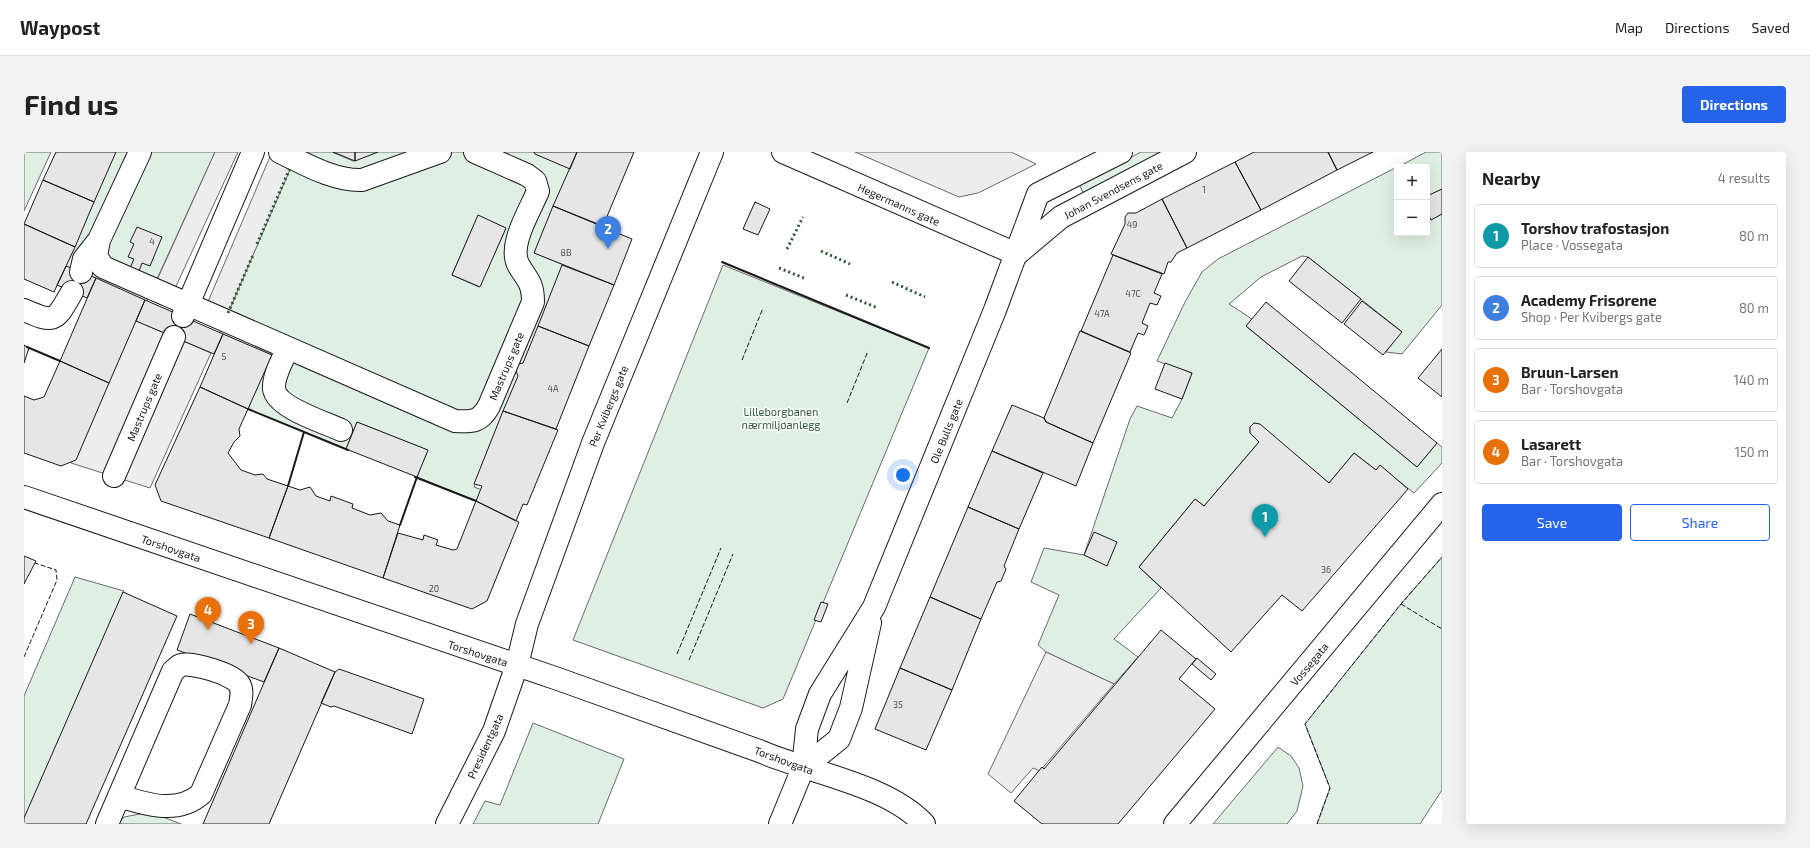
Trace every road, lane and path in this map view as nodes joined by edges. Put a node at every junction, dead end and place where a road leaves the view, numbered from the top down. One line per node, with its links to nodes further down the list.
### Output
1 (140, 152): 10 (street, Mastrups gate)
2 (253, 152): 15 (street)
3 (280, 152): 4 (street)
4 (440, 152)
5 (475, 152): 17 (street, Mastrups gate)
6 (712, 152): 23 (street, Per Kvibergs gate)
7 (783, 152): 11 (street, Hegermanns gate)
8 (1121, 152): 11 (street)
9 (1185, 152): 11 (street, Johan Svendsens gate)
10 (99, 240): 12 (street, Mastrups gate); 15 (street, Mastrups gate)
11 (1016, 254): 22 (street, Ole Bulls gate)
12 (81, 272)
13 (72, 292): 14 (street)
14 (24, 310)
15 (186, 310): 17 (street, Mastrups gate)
16 (174, 337): 19 (street, Mastrups gate)
17 (288, 348): 18 (street)
18 (341, 430)
19 (114, 476)
20 (24, 497): 23 (street, Torshovgata)
21 (1442, 504): 30 (street, Vossegata)
22 (874, 607): 24 (street, Ole Bulls gate); 24 (street, Ole Bulls gate)
23 (517, 665): 24 (street, Torshovgata); 27 (street, Presidentgata)
24 (803, 768): 28 (street, Ole Bulls gate); 29 (street, Torshovgata)
25 (119, 796): 25 (street); 26 (street)
26 (107, 824)
27 (446, 824)
28 (780, 824)
29 (924, 824)
30 (1175, 824)

